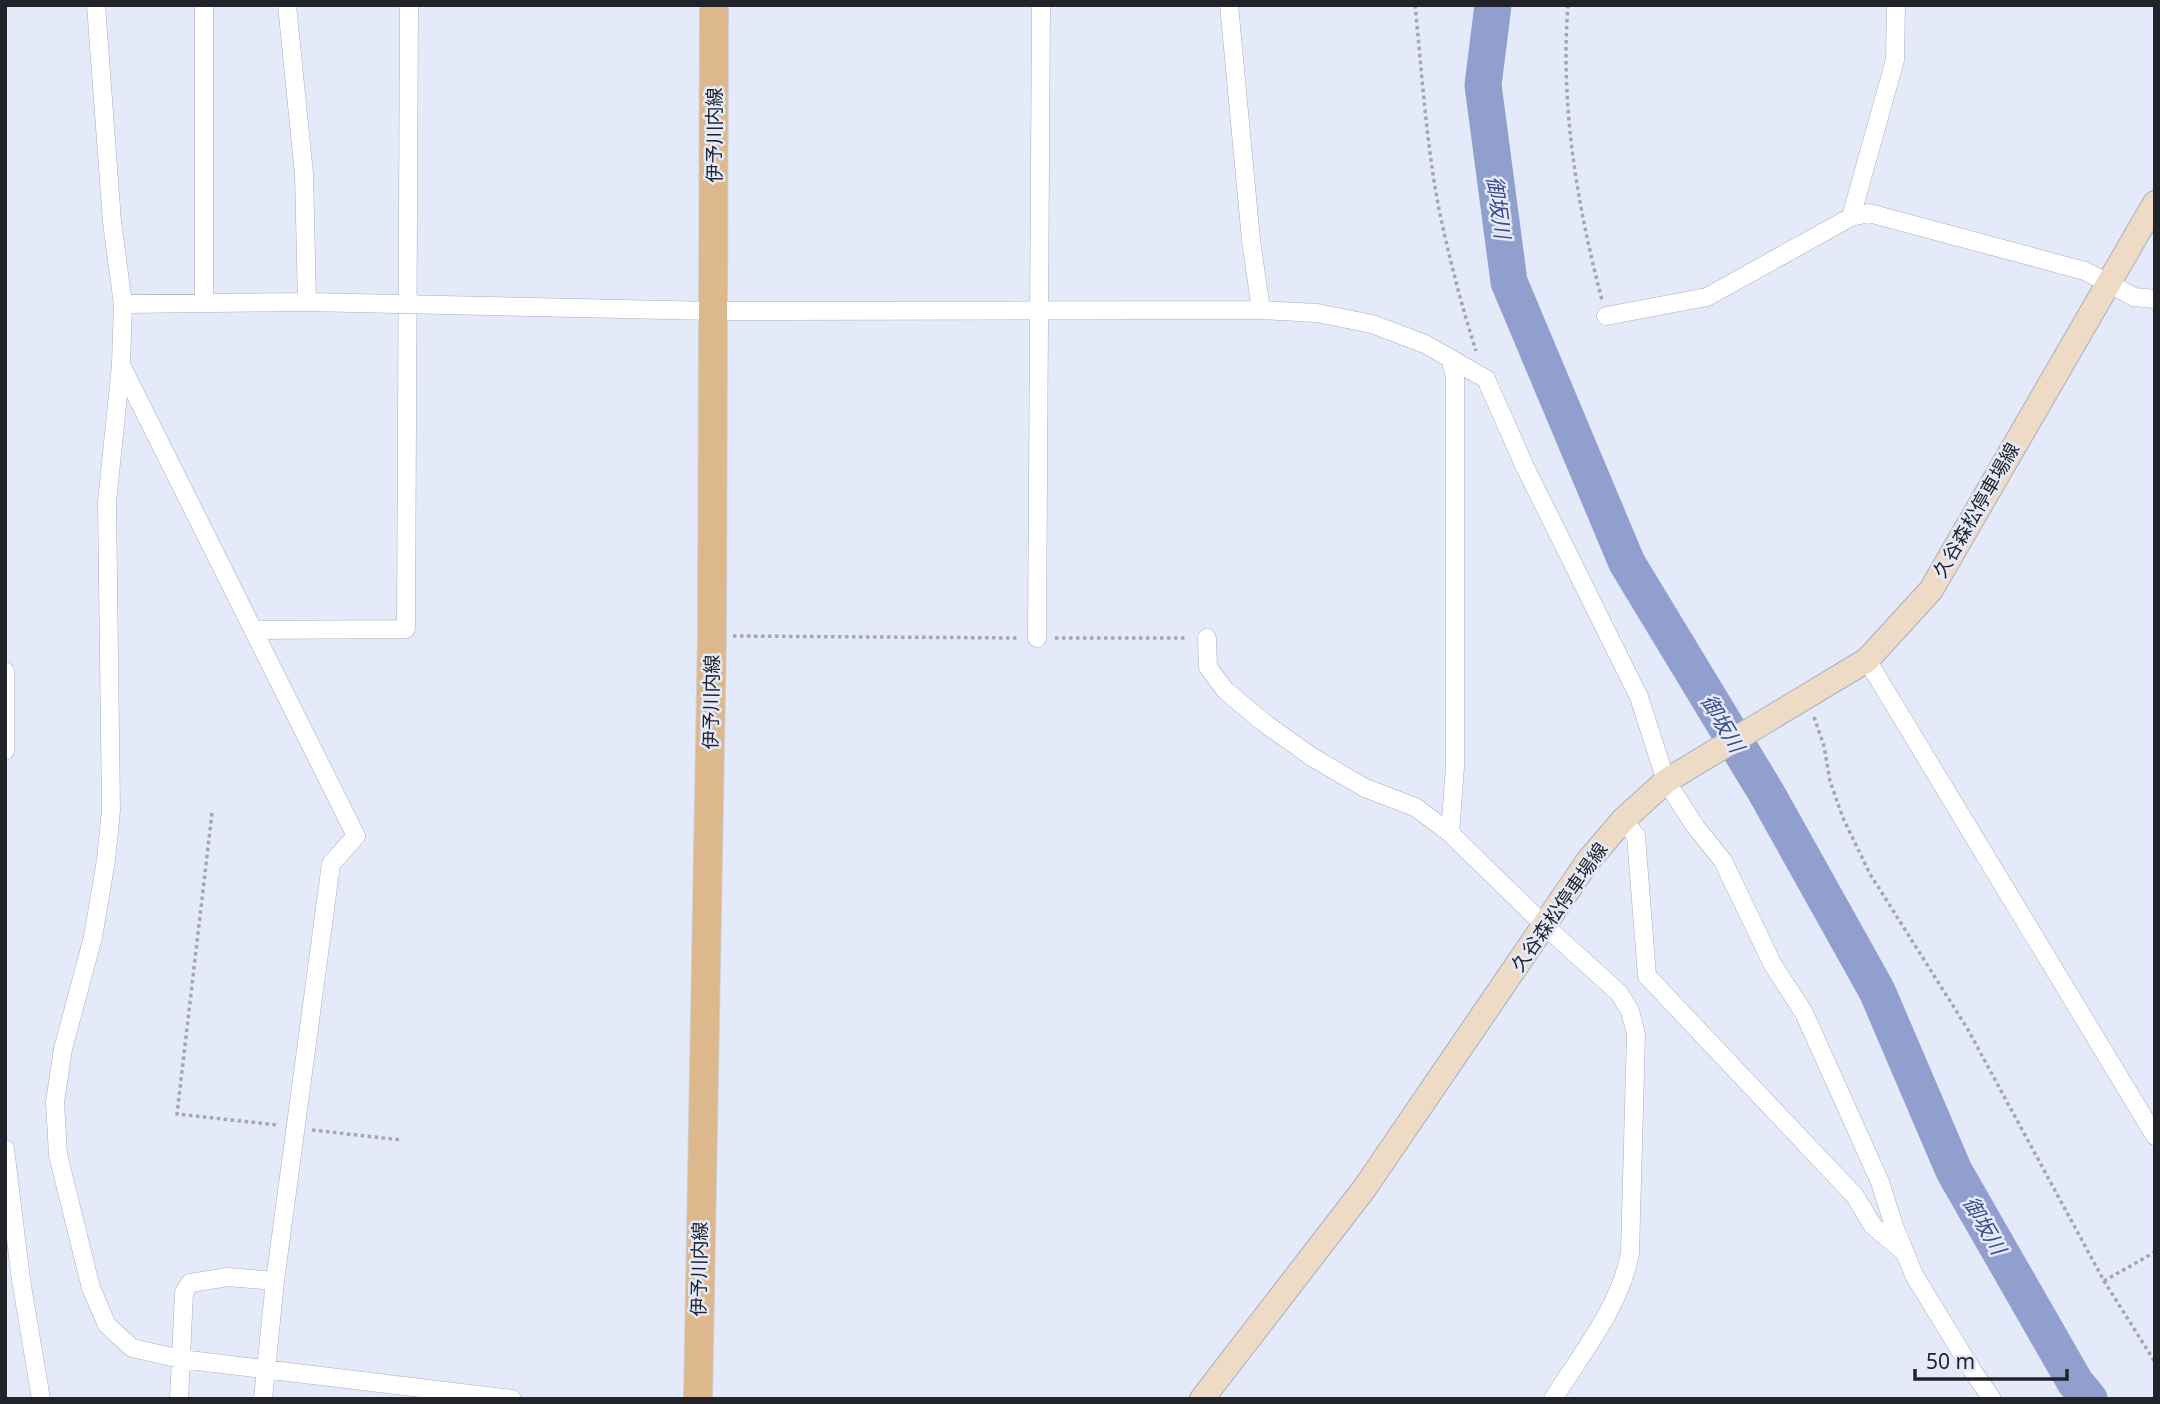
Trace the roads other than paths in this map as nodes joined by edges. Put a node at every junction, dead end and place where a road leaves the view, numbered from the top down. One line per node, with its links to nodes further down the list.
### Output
1 (96, 5): 15 (street)
2 (204, 5): 14 (street)
3 (287, 5): 13 (street)
4 (409, 5): 16 (street)
5 (714, 5): 19 (main road, 伊予川内線)
6 (1041, 5): 17 (street)
7 (1229, 5): 18 (street)
8 (1896, 5): 10 (street)
9 (2155, 203): 11 (main road, 久谷森松停車場線)
10 (1851, 217): 11 (street); 20 (street)
11 (2106, 284): 12 (street); 26 (main road, 久谷森松停車場線)
12 (2155, 299)
13 (307, 302): 14 (street); 16 (street)
14 (204, 303): 15 (street)
15 (123, 304): 22 (street)
16 (407, 304): 19 (street); 23 (street)
17 (1038, 309): 18 (street); 19 (street); 24 (street)
18 (1261, 310): 21 (street)
19 (713, 312): 43 (main road, 伊予川内線)
20 (1606, 316)
21 (1450, 358): 29 (street); 31 (street)
22 (121, 365): 23 (street); 37 (street)
23 (254, 630): 36 (street)
24 (1037, 638)
25 (1207, 638): 31 (street)
26 (1867, 660): 29 (main road, 久谷森松停車場線); 33 (street)
27 (5, 671): 28 (street)
28 (5, 751)
29 (1673, 776): 30 (main road, 久谷森松停車場線); 35 (street)
30 (1623, 820): 32 (main road, 久谷森松停車場線); 35 (street)
31 (1450, 833): 32 (street)
32 (1545, 926): 44 (main road, 久谷森松停車場線); 45 (street)
33 (2155, 1136)
34 (5, 1149): 39 (street)
35 (1905, 1252): 46 (street)
36 (275, 1280): 37 (street); 38 (street)
37 (181, 1360): 38 (street); 40 (street)
38 (267, 1371): 41 (street); 42 (street)
39 (41, 1399)
40 (179, 1399)
41 (263, 1399)
42 (512, 1399)
43 (698, 1399)
44 (1202, 1399)
45 (1553, 1399)
46 (1992, 1399)

